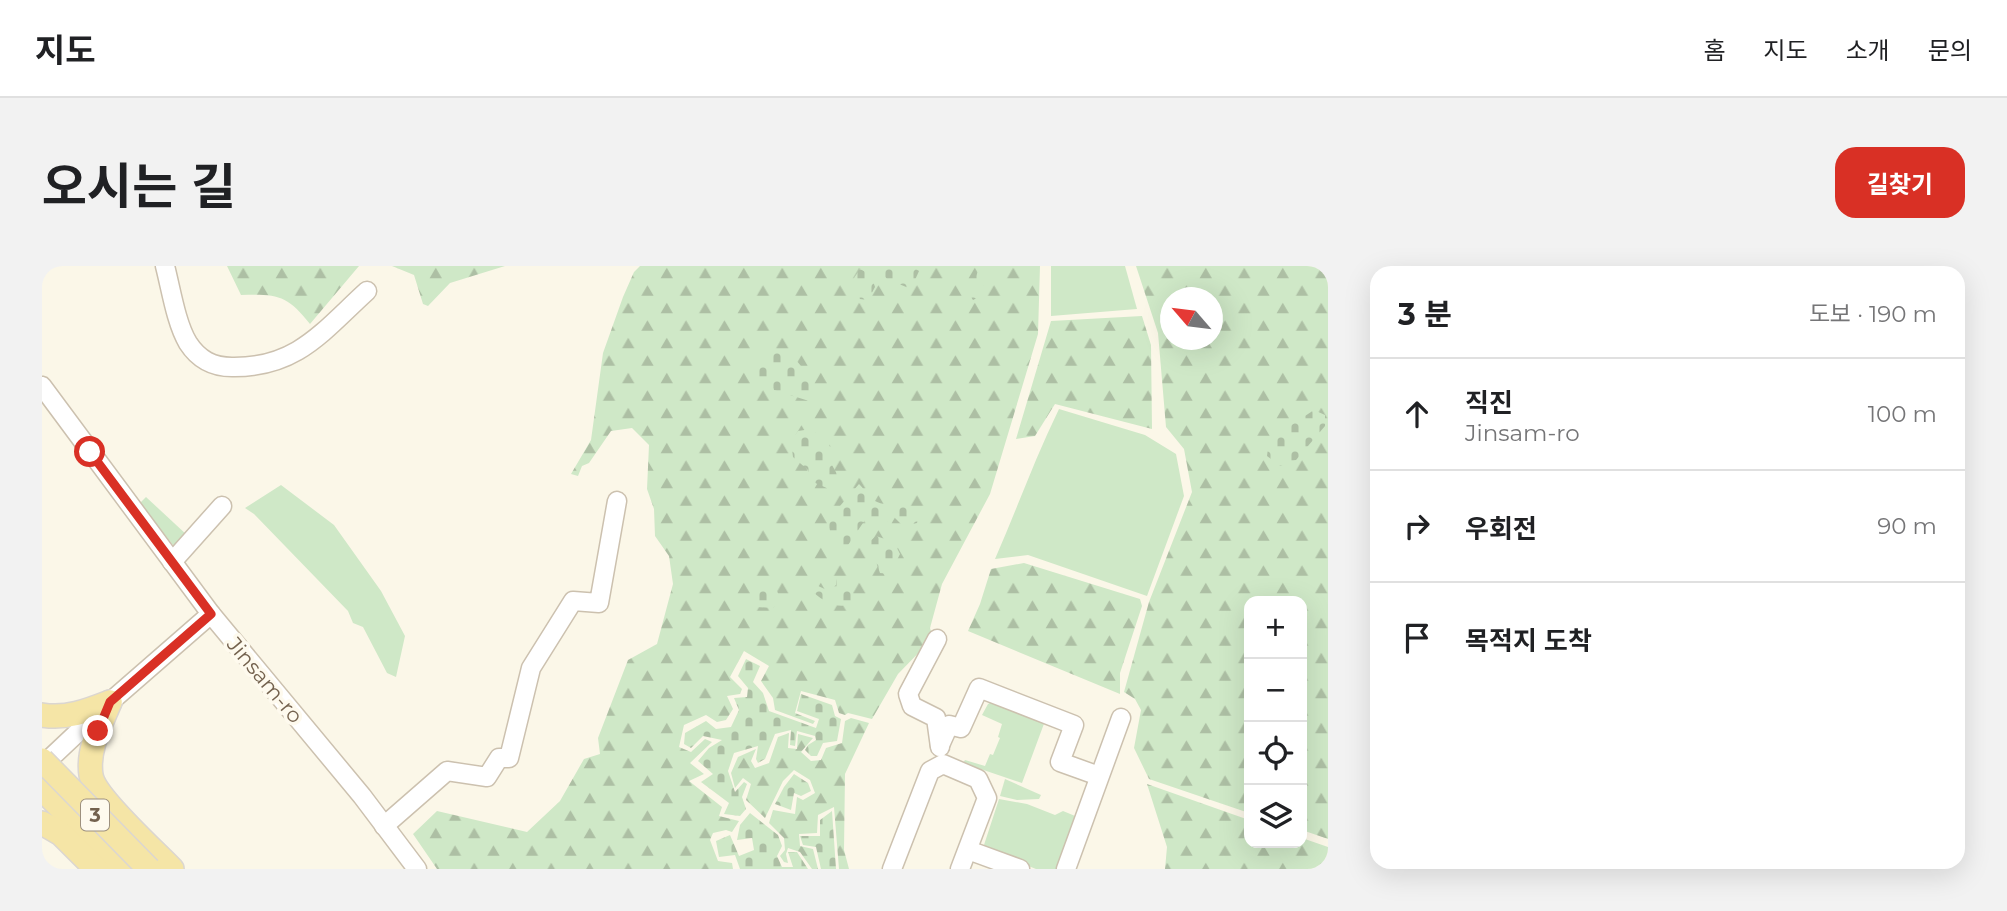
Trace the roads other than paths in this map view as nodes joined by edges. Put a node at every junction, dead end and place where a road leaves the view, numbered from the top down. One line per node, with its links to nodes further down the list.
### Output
1 (165, 266): 2 (street)
2 (368, 291)
3 (42, 386): 6 (street, Jinsam-ro)
4 (617, 501): 19 (street)
5 (222, 506): 6 (street)
6 (172, 562): 7 (street, Jinsam-ro)
7 (211, 614): 9 (street); 19 (street, Jinsam-ro)
8 (937, 639): 12 (street)
9 (110, 702): 10 (main road); 15 (street); 24 (main road)
10 (42, 715)
11 (1121, 718): 16 (street)
12 (940, 745): 14 (street); 16 (street)
13 (42, 760): 23 (main road, 3, bridge)
14 (943, 764): 20 (street); 26 (street)
15 (42, 766)
16 (1096, 784): 29 (street)
17 (42, 789): 22 (main road, 3)
18 (42, 824): 21 (main road)
19 (384, 826): 25 (street, Jinsam-ro)
20 (968, 850): 27 (street); 28 (street)
21 (96, 869)
22 (121, 869)
23 (149, 869)
24 (172, 869)
25 (417, 869)
26 (892, 869)
27 (960, 869)
28 (1020, 869)
29 (1066, 869)

